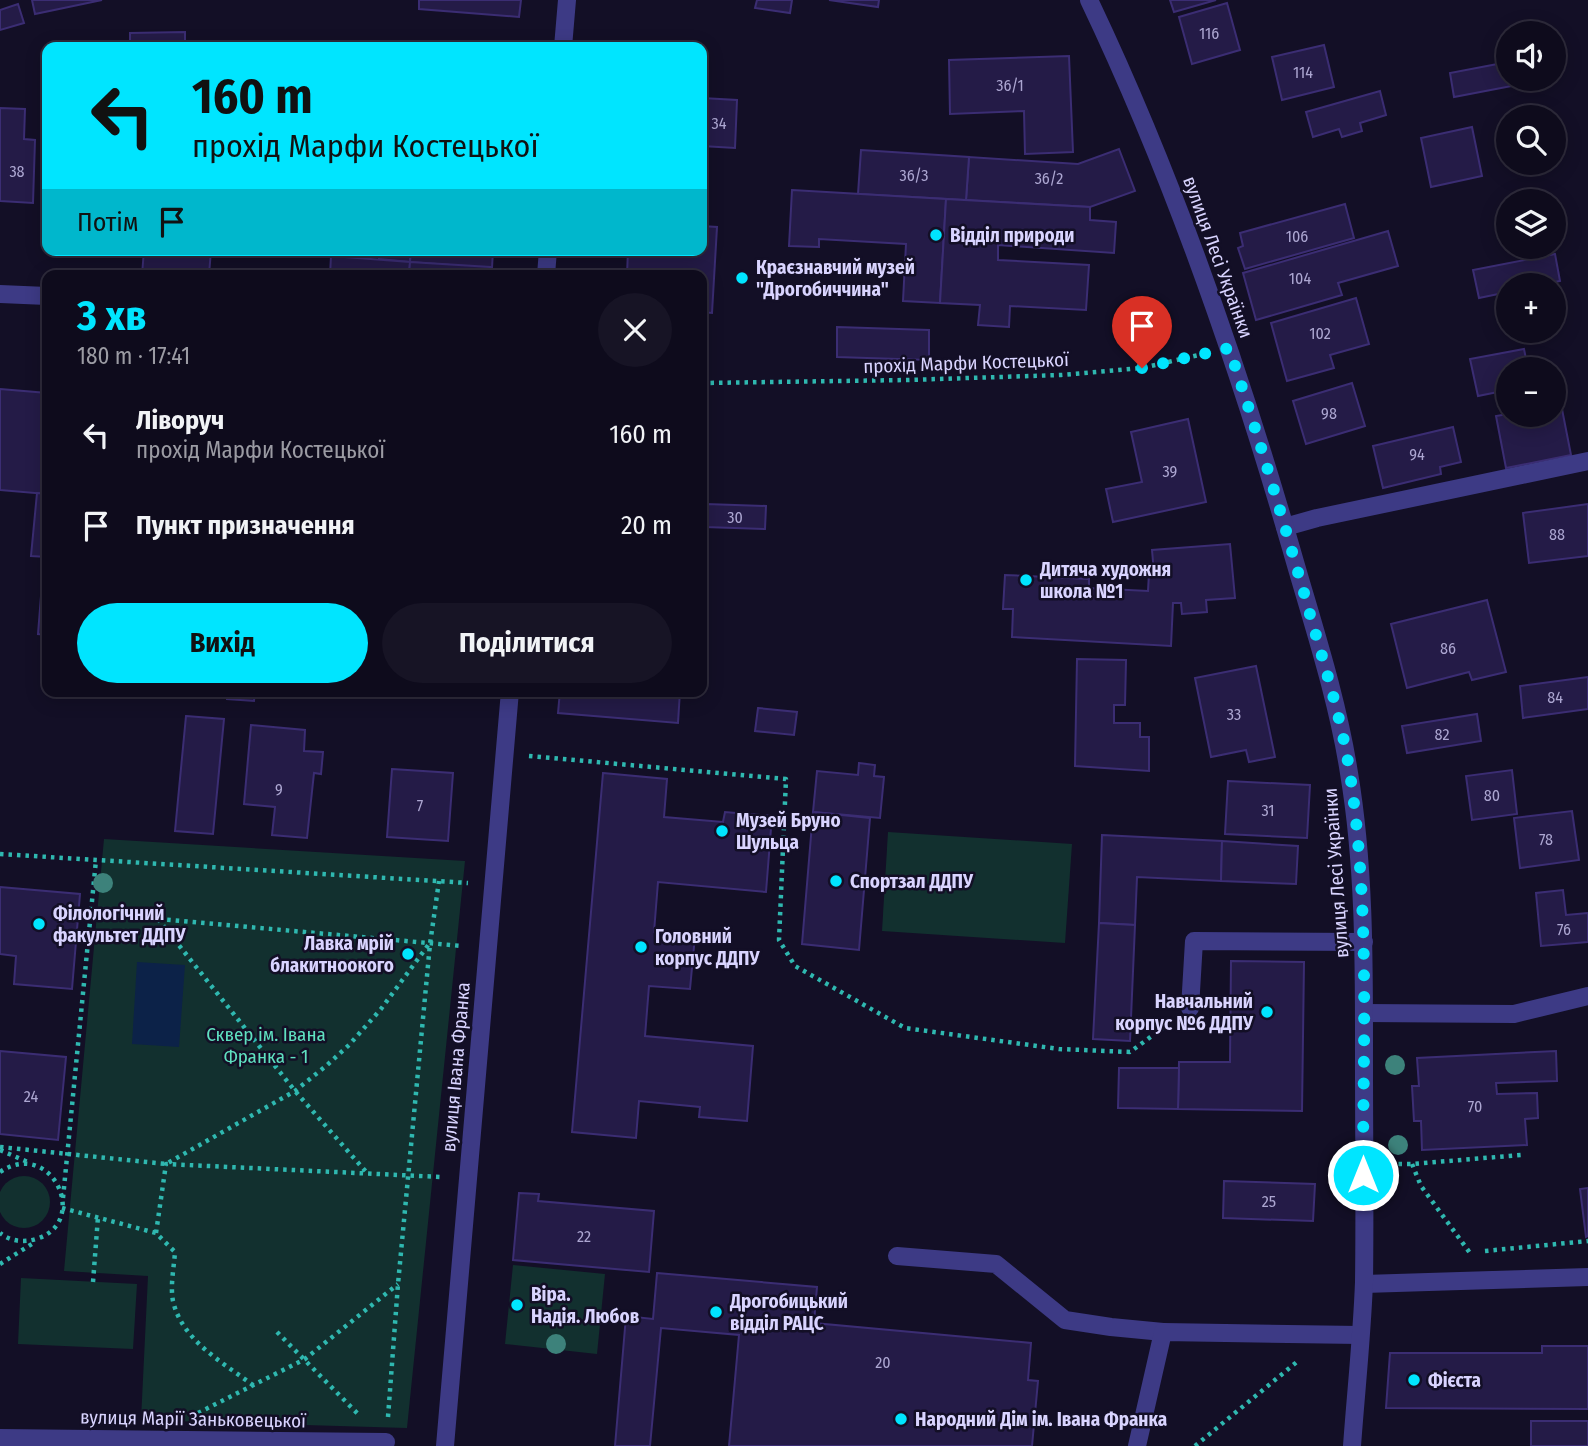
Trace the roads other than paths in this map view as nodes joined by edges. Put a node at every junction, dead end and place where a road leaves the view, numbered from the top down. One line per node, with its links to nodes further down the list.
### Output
1 (567, 0): 3 (street)
2 (1089, 0): 7 (street, вулиця Лесі Українки)
3 (563, 42)
4 (0, 293): 5 (street)
5 (42, 296)
6 (1588, 461): 7 (street)
7 (1285, 527): 9 (street, вулиця Лесі Українки)
8 (509, 697): 20 (street, вулиця Івана Франка)
9 (1364, 942): 11 (street); 12 (street, вулиця Лесі Українки)
10 (1588, 996): 12 (street)
11 (1190, 1008)
12 (1363, 1013): 15 (street, вулиця Лесі Українки)
13 (897, 1256): 16 (street)
14 (1588, 1277): 15 (street)
15 (1363, 1283): 17 (street, вулиця Лесі Українки)
16 (1163, 1332): 17 (street); 21 (street)
17 (1360, 1335): 22 (street, вулиця Лесі Українки)
18 (0, 1438): 19 (street, вулиця Марії Заньковецької)
19 (386, 1442)
20 (444, 1446)
21 (1137, 1446)
22 (1352, 1446)

